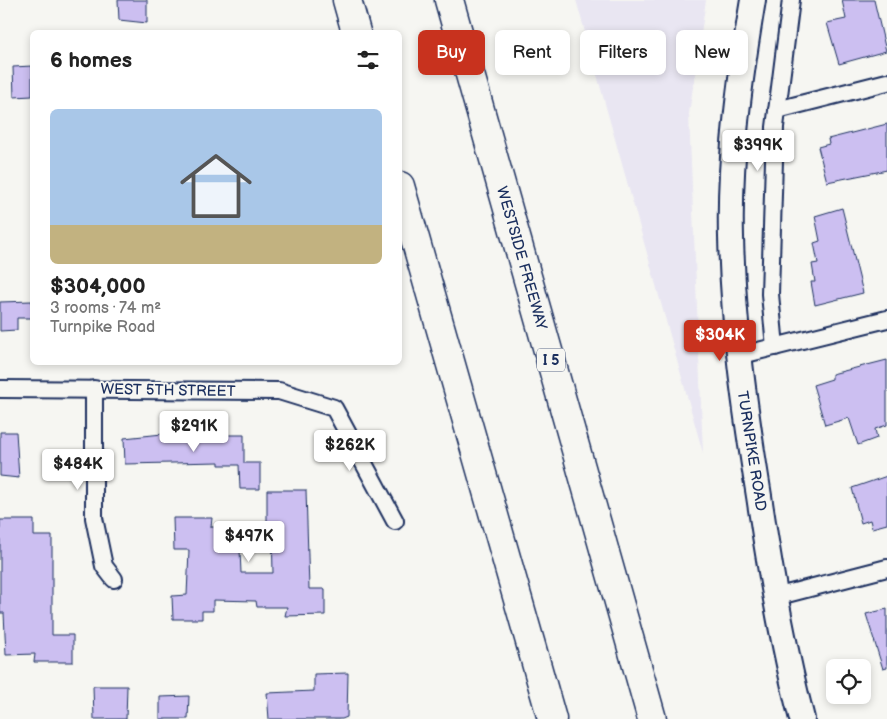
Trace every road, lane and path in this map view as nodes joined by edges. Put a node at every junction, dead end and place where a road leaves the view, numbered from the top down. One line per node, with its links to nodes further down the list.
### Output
1 (347, 0): 5 (highway)
2 (449, 0): 19 (highway, WESTSIDE FREEWAY / I 5)
3 (753, 0): 11 (street, TURNPIKE ROAD)
4 (792, 0): 7 (street)
5 (355, 30)
6 (887, 82): 7 (street)
7 (777, 110): 10 (street)
8 (402, 193): 18 (highway)
9 (887, 319): 10 (street)
10 (775, 347): 11 (street)
11 (738, 356): 17 (street, TURNPIKE ROAD)
12 (94, 389): 13 (street, WEST 5TH STREET); 14 (street, WEST 5TH STREET); 16 (street)
13 (0, 390)
14 (395, 521)
15 (887, 568): 17 (street)
16 (114, 578)
17 (775, 598): 20 (street, TURNPIKE ROAD)
18 (552, 719)
19 (652, 719)
20 (802, 719)

